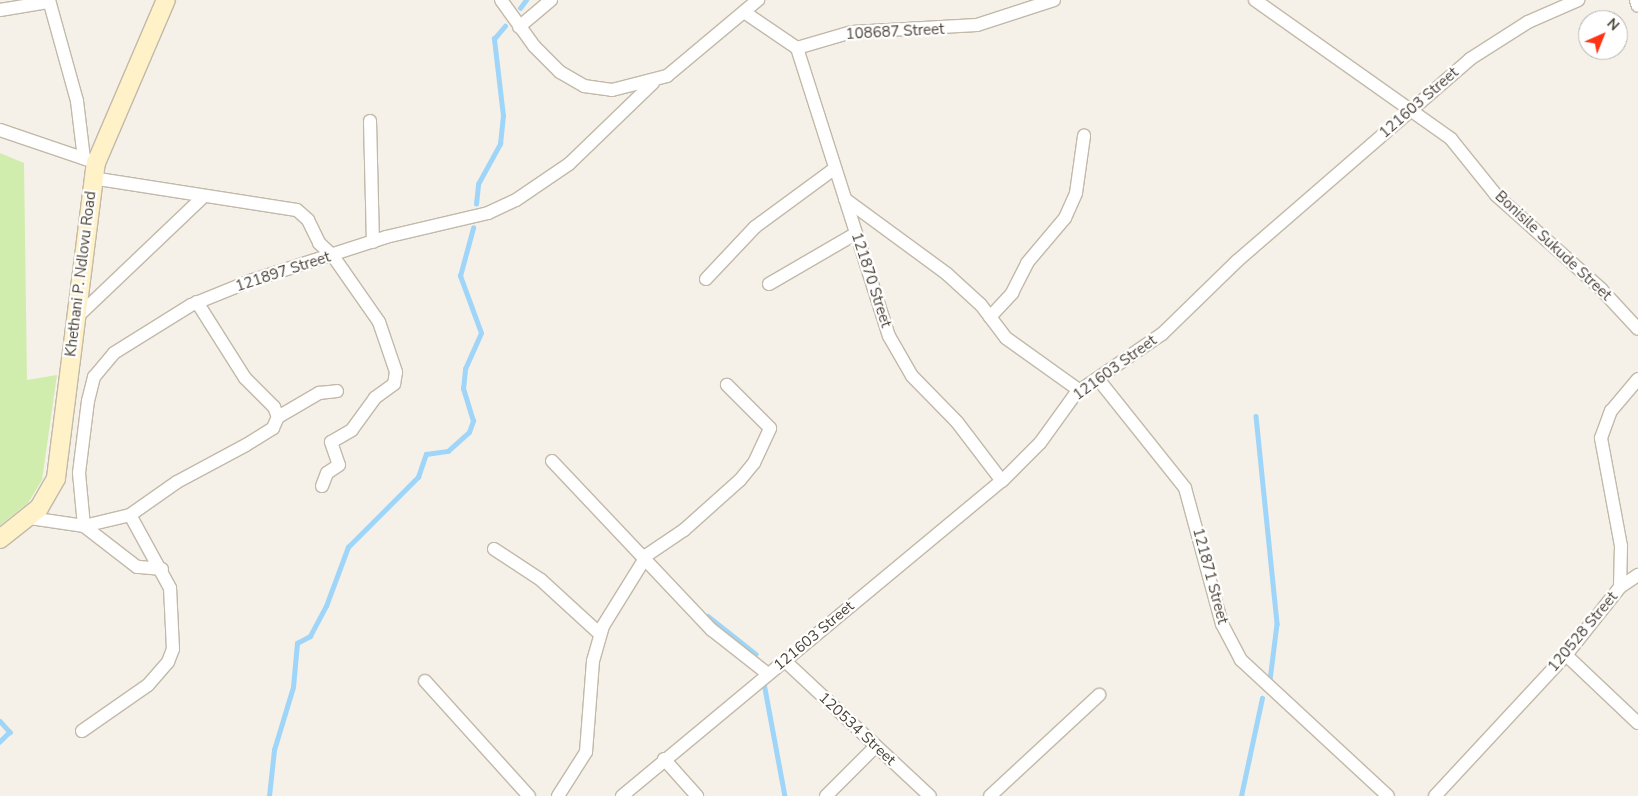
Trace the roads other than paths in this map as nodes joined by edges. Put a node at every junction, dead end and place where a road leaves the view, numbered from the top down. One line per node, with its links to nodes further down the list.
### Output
1 (166, 0): 20 (street, Khethani P. Ndlovu Road)
2 (501, 0): 13 (street)
3 (551, 0): 13 (street)
4 (758, 0): 12 (street)
5 (1054, 0): 14 (street, 108687 Street)
6 (1255, 0): 16 (street, Bonisile Sukude Street)
7 (1578, 0): 16 (street, 121603 Street)
8 (1636, 0): 10 (street)
9 (49, 1): 11 (street); 20 (street)
10 (1638, 6)
11 (0, 10)
12 (744, 12): 14 (street); 15 (street)
13 (519, 27): 15 (street)
14 (797, 48): 21 (street, 121870 Street)
15 (653, 83): 25 (street, 121897 Street)
16 (1412, 109): 32 (street, Bonisile Sukude Street); 34 (street, 121603 Street)
17 (370, 120): 25 (street)
18 (0, 130): 20 (street)
19 (1084, 136): 30 (street)
20 (91, 167): 22 (street); 31 (street, Khethani P. Ndlovu Road)
21 (834, 169): 23 (street, 121870 Street); 27 (street)
22 (204, 196): 26 (street); 31 (street)
23 (845, 198): 24 (street, 121870 Street); 30 (street)
24 (855, 234): 28 (street); 40 (street, 121870 Street)
25 (373, 242): 26 (street, 121897 Street)
26 (333, 256): 29 (street, 121897 Street); 41 (street)
27 (706, 279)
28 (769, 284)
29 (197, 302): 38 (street); 44 (street, 121897 Street)
30 (990, 317): 37 (street)
31 (76, 318): 43 (street, Khethani P. Ndlovu Road)
32 (1638, 329)
33 (1638, 379): 50 (street, 120528 Street)
34 (1098, 380): 37 (street, 121603 Street); 68 (street, 121871 Street)
35 (727, 385): 47 (street)
36 (337, 391): 38 (street)
37 (1080, 391): 40 (street, 121603 Street)
38 (278, 417): 42 (street)
39 (552, 461): 47 (street)
40 (1002, 481): 53 (street, 121603 Street)
41 (322, 486)
42 (130, 515): 44 (street); 48 (street)
43 (30, 518): 44 (street); 45 (street, Khethani P. Ndlovu Road)
44 (84, 526): 48 (street)
45 (0, 539)
46 (494, 549): 51 (street)
47 (646, 562): 51 (street); 54 (street)
48 (162, 569): 58 (street)
49 (1638, 576): 50 (street)
50 (1620, 587): 52 (street, 120528 Street)
51 (600, 634): 62 (street)
52 (1566, 655): 57 (street); 69 (street, 120528 Street)
53 (785, 661): 54 (street, 121603 Street); 59 (street, 120534 Street)
54 (768, 674): 60 (street, 121603 Street)
55 (425, 681): 61 (street)
56 (1099, 695): 67 (street)
57 (1638, 723)
58 (82, 731)
59 (875, 747): 65 (street); 66 (street, 120534 Street)
60 (664, 759): 63 (street, 121603 Street); 64 (street)
61 (529, 796)
62 (558, 796)
63 (622, 796)
64 (697, 796)
65 (826, 796)
66 (930, 796)
67 (990, 796)
68 (1388, 796)
69 (1435, 796)

